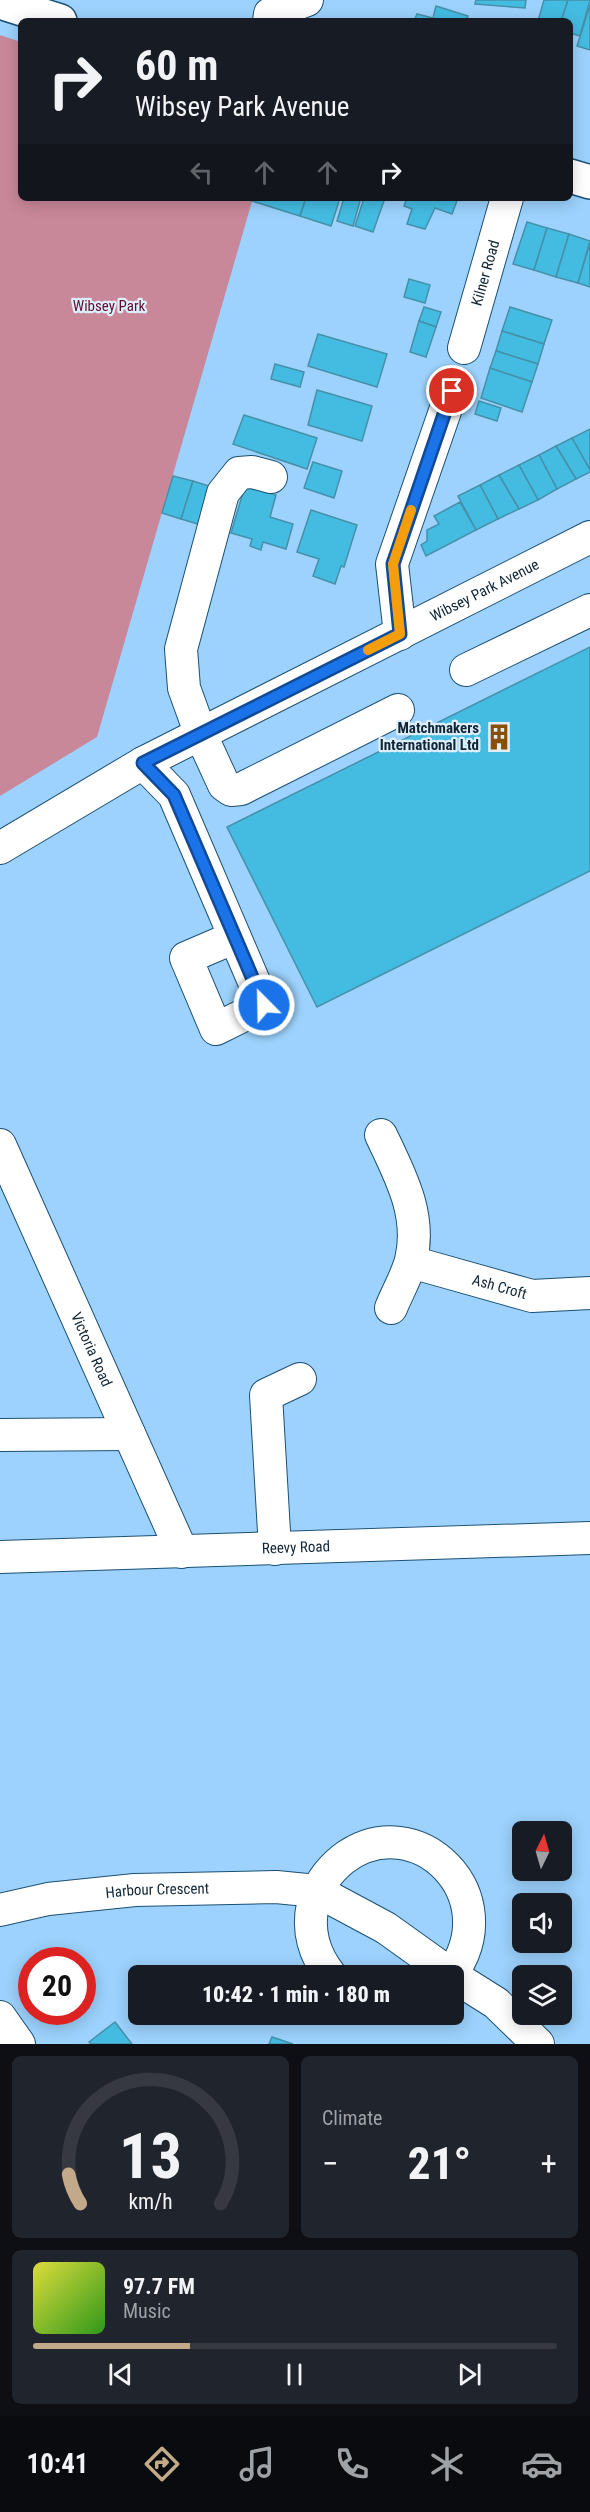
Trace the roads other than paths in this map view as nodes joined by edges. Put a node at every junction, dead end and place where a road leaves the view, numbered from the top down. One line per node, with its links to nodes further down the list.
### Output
1 (307, 0): 3 (street)
2 (0, 2): 4 (main road)
3 (268, 12)
4 (51, 18)
5 (573, 177): 6 (main road)
6 (590, 182)
7 (506, 201): 8 (street, Kilner Road)
8 (464, 348)
9 (452, 391): 13 (street)
10 (271, 477): 16 (street)
11 (590, 537): 13 (street, Wibsey Park Avenue)
12 (590, 610): 14 (street)
13 (400, 634): 16 (street, Wibsey Park Avenue)
14 (466, 670)
15 (398, 710): 16 (street)
16 (201, 735): 17 (street, Wibsey Park Avenue)
17 (143, 763): 18 (street, Wibsey Park Avenue); 19 (street)
18 (0, 848)
19 (235, 937)
20 (381, 1135): 22 (street)
21 (0, 1145): 26 (street, Victoria Road)
22 (411, 1262): 23 (street, Ash Croft); 24 (street)
23 (590, 1293)
24 (391, 1308)
25 (300, 1379): 29 (street)
26 (129, 1434): 27 (street); 30 (street, Victoria Road)
27 (0, 1435)
28 (590, 1538): 29 (street, Reevy Road)
29 (275, 1549): 30 (street, Reevy Road)
30 (182, 1552): 31 (street, Reevy Road)
31 (0, 1557)
32 (317, 1891): 33 (street, Harbour Crescent); 34 (street); 35 (street, Harbour Crescent); 36 (street)
33 (0, 1910)
34 (322, 1965)
35 (438, 1965)
36 (457, 1965)
37 (464, 1983): 40 (street, Harbour Crescent)
38 (0, 2017): 39 (street)
39 (19, 2044)
40 (538, 2044)

